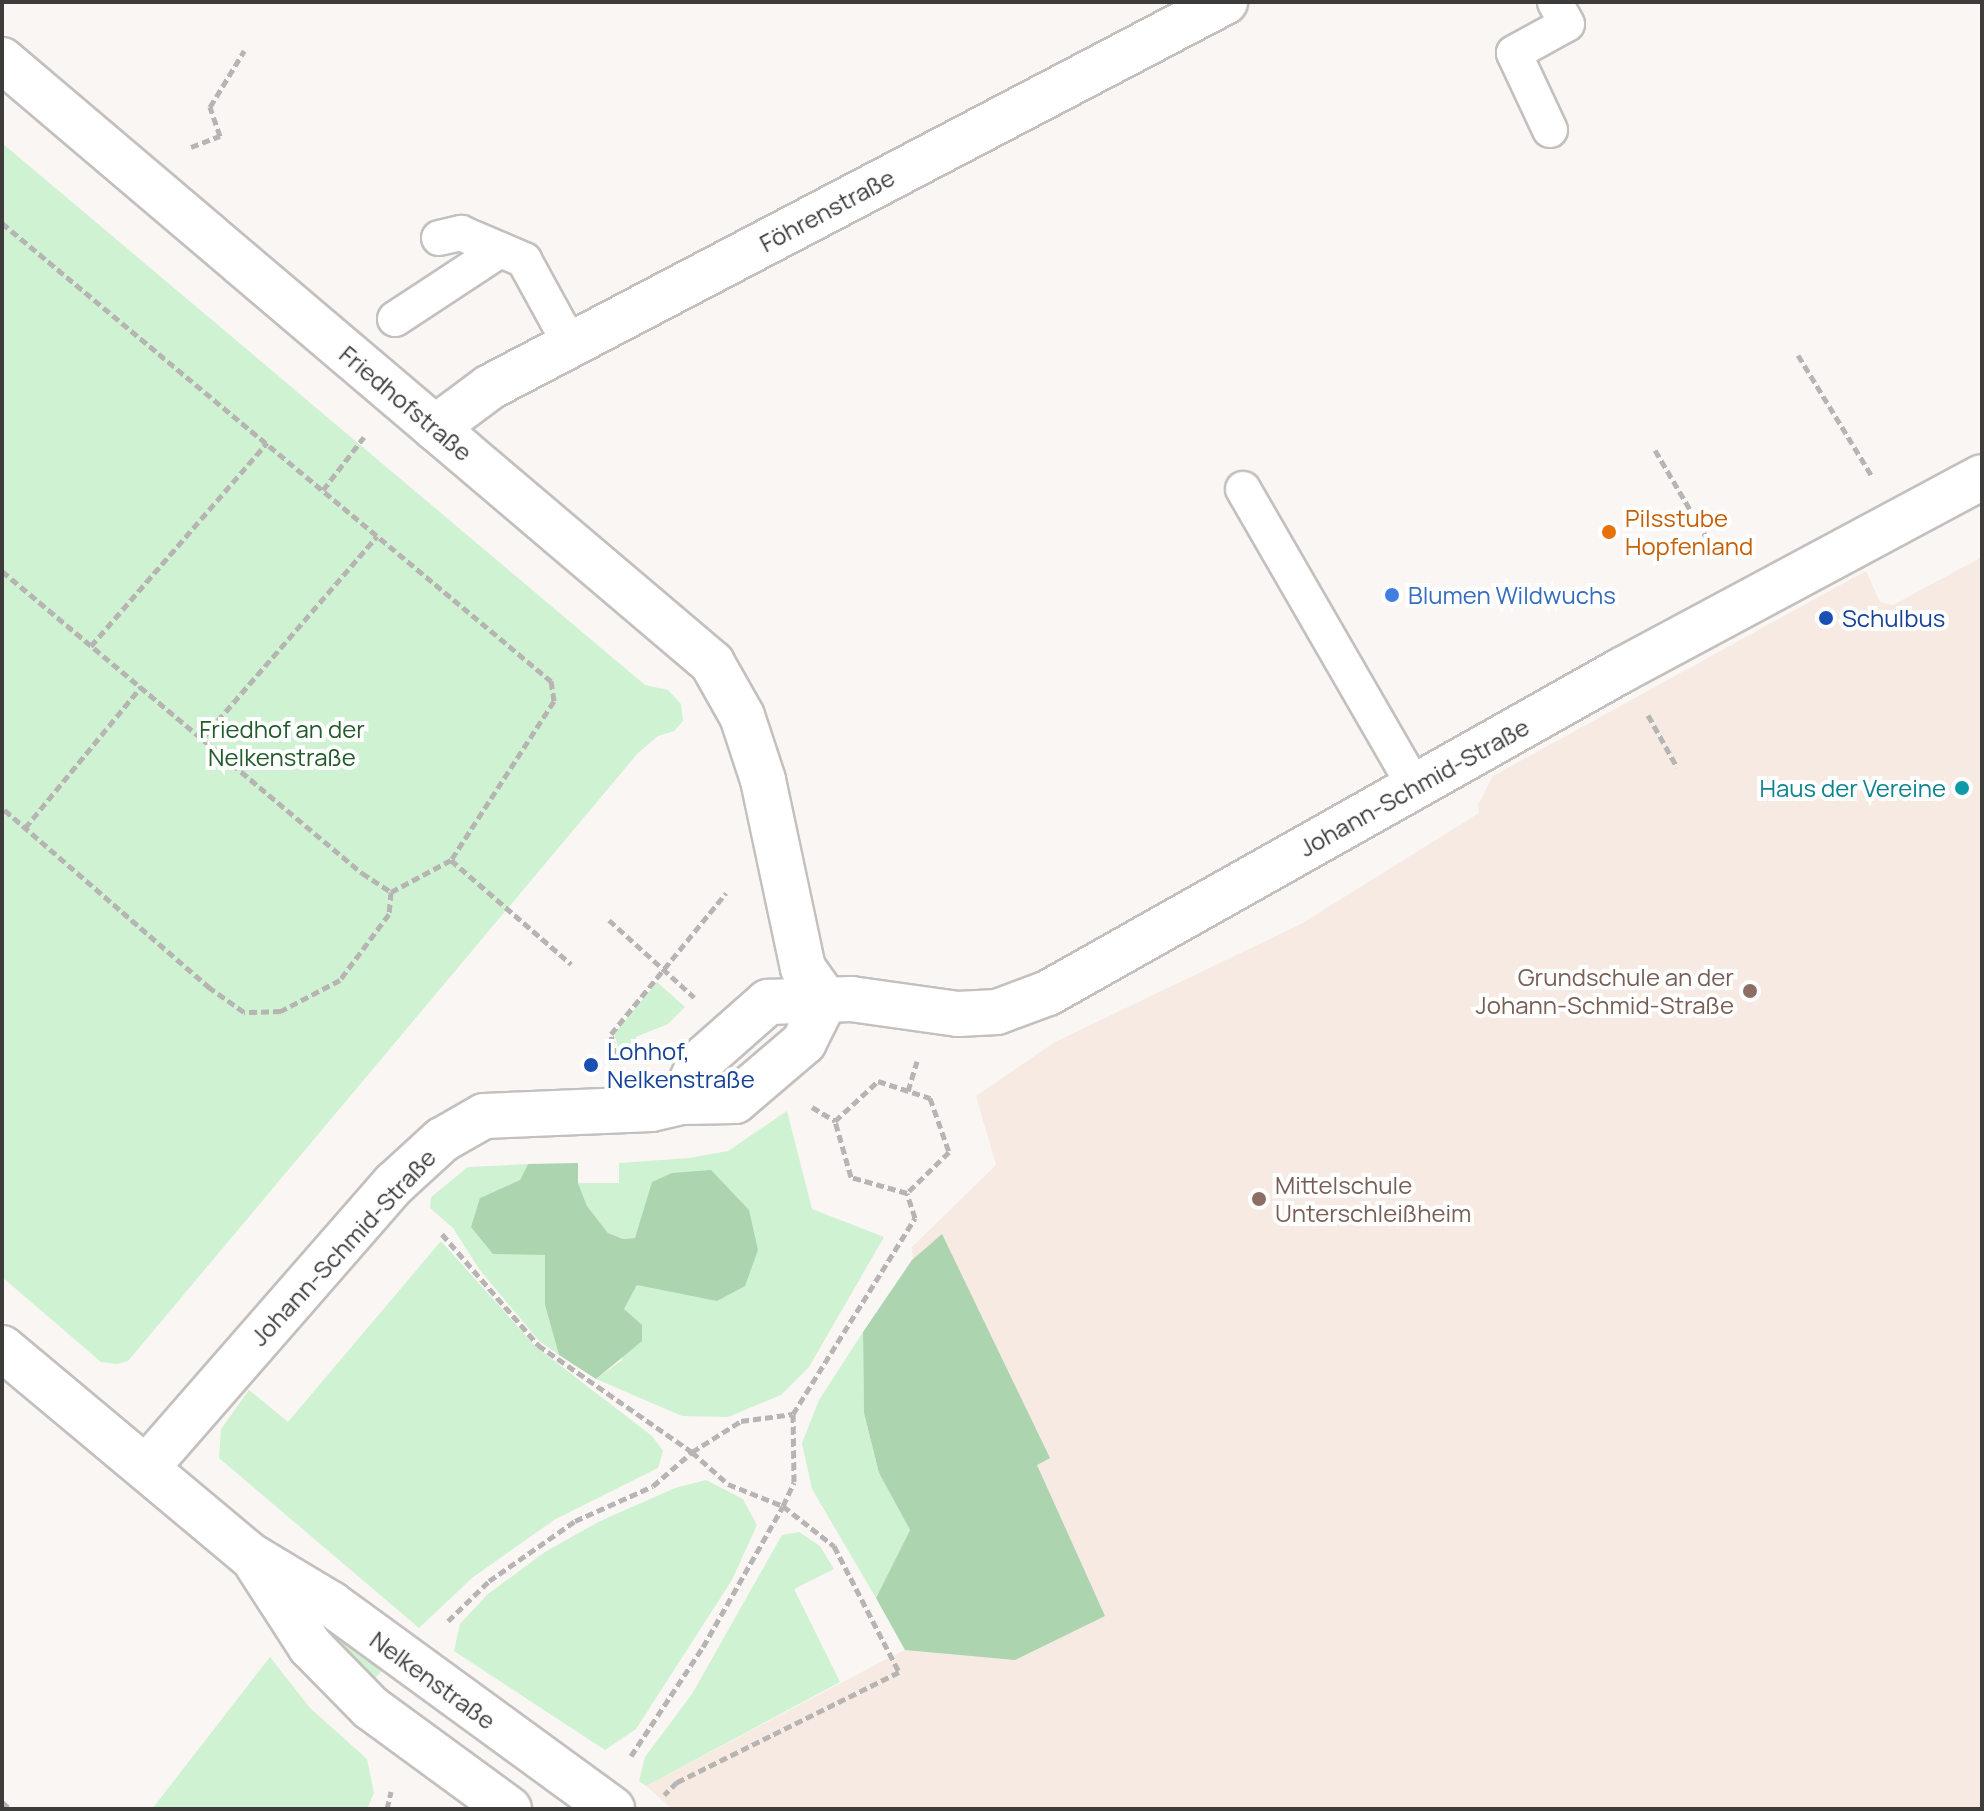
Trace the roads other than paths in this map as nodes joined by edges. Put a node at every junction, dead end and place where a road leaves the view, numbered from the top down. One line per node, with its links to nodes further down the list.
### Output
1 (1225, 2): 8 (street, Föhrenstraße)
2 (1555, 2): 4 (lane)
3 (2, 60): 9 (street, Friedhofstraße)
4 (1550, 130)
5 (439, 238): 6 (lane)
6 (500, 250): 7 (lane); 8 (lane)
7 (395, 319)
8 (571, 346): 9 (street, Föhrenstraße)
9 (435, 428): 13 (street, Friedhofstraße)
10 (1982, 477): 12 (street, Johann-Schmid-Straße)
11 (1243, 489): 12 (lane)
12 (1415, 787): 13 (street, Johann-Schmid-Straße)
13 (825, 1000): 15 (street, Johann-Schmid-Straße)
14 (2, 1348): 15 (street, Nelkenstraße)
15 (146, 1468): 16 (street, Nelkenstraße)
16 (251, 1556): 17 (street, Nelkenstraße); 18 (street, Nelkenstraße)
17 (505, 1733): 18 (street); 20 (street, Nelkenstraße)
18 (458, 1795): 19 (street, Nelkenstraße)
19 (509, 1809)
20 (612, 1809)

